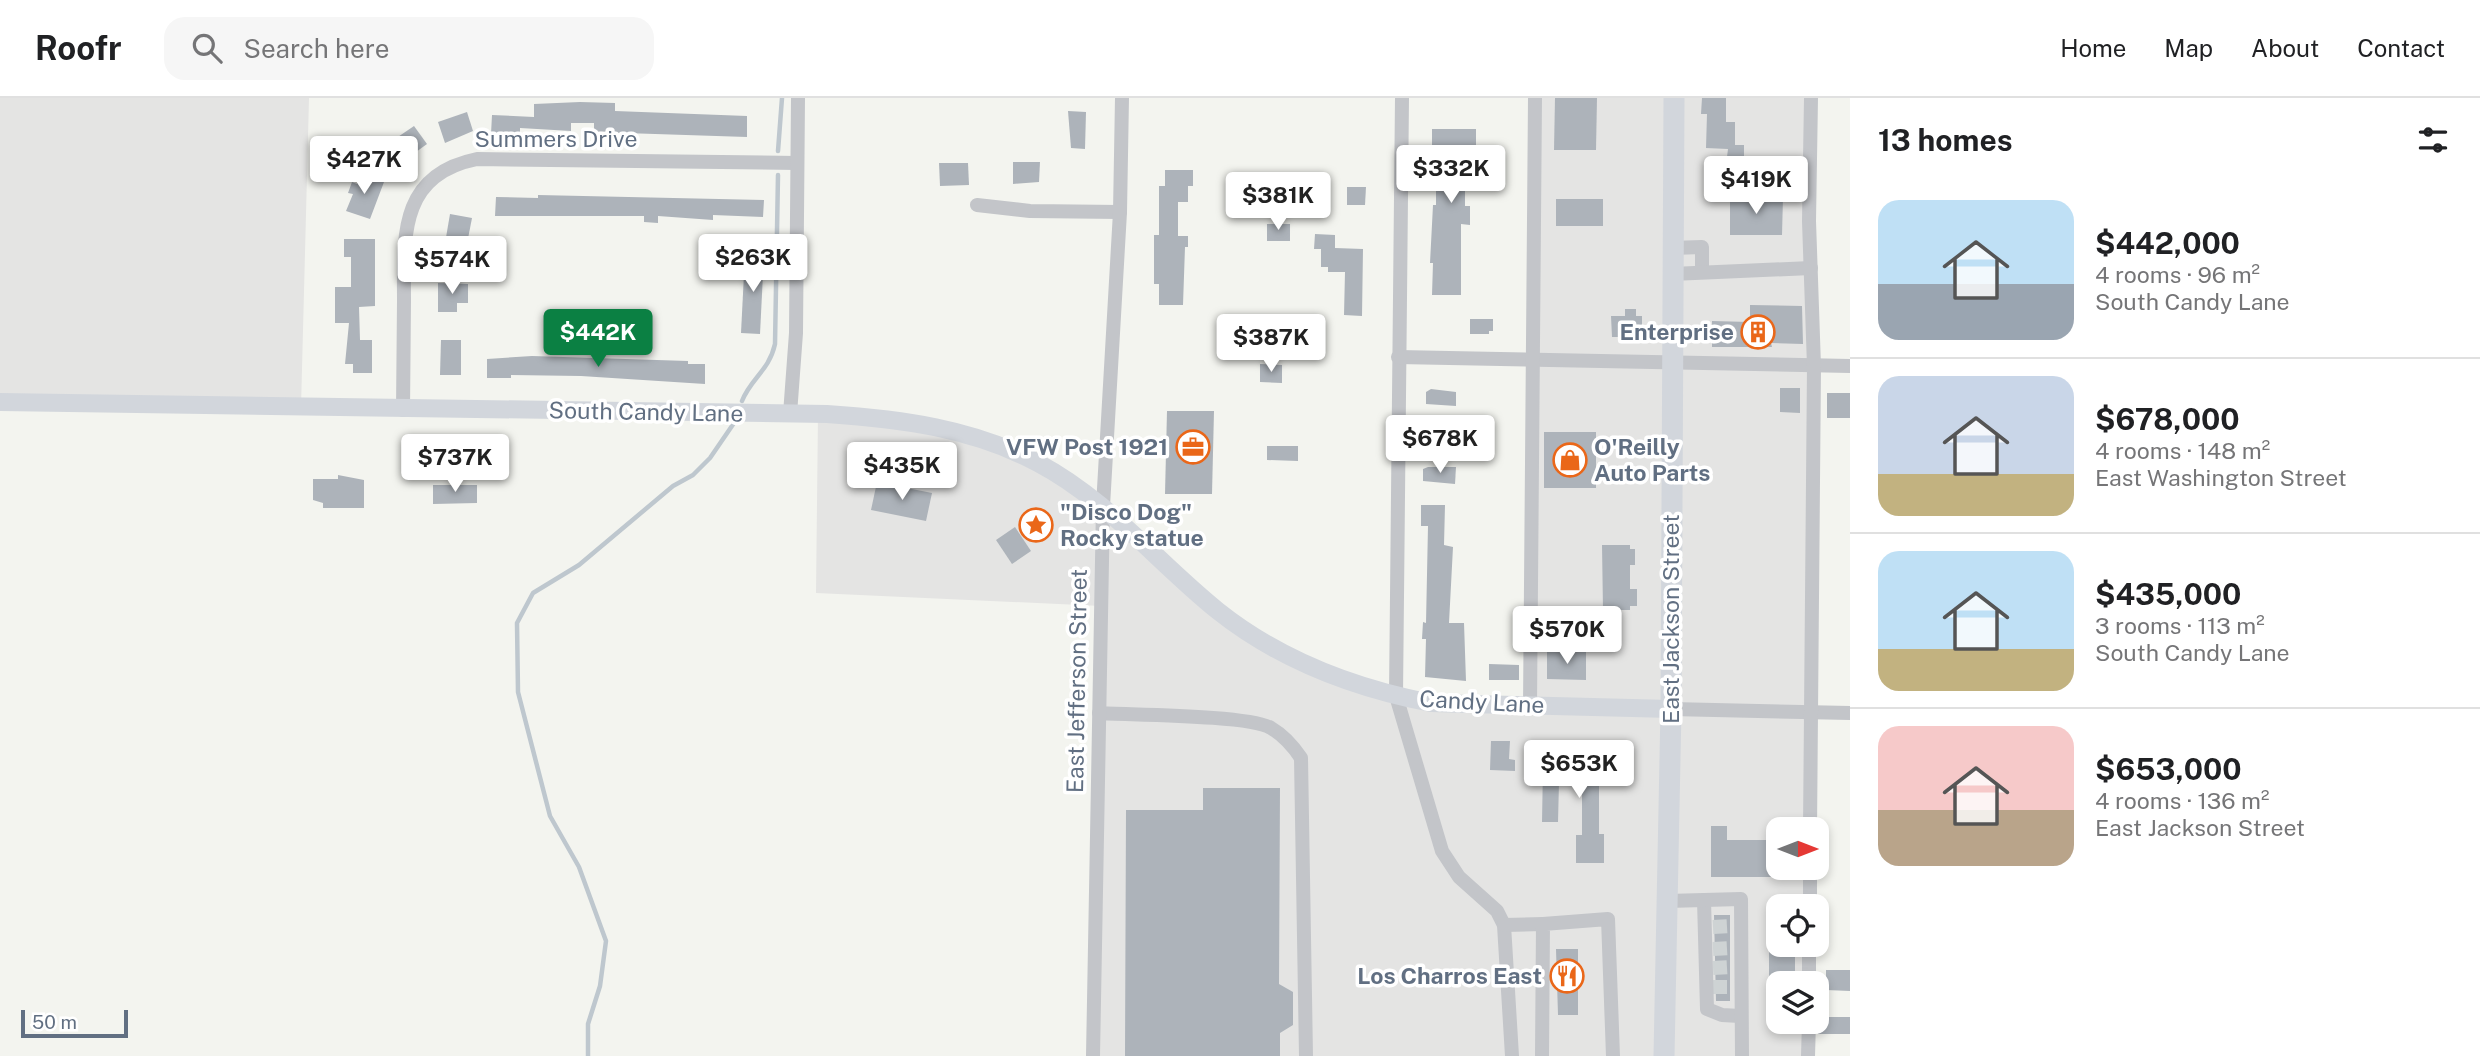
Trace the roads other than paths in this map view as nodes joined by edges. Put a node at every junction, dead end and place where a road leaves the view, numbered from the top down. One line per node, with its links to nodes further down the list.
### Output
1 (798, 98): 7 (street)
2 (1122, 98): 9 (street, East Jefferson Street)
3 (1402, 98): 14 (street)
4 (1535, 98): 15 (street)
5 (1674, 98): 10 (highway, East Jackson Street)
6 (1811, 98): 11 (street)
7 (797, 163): 20 (street, Summers Drive); 21 (street)
8 (977, 205): 9 (street)
9 (1120, 212): 22 (street, East Jefferson Street)
10 (1672, 248): 12 (street); 13 (highway, East Jackson Street)
11 (1811, 268): 12 (street); 17 (street)
12 (1702, 272): 13 (street)
13 (1672, 274): 16 (highway, East Jackson Street)
14 (1398, 357): 15 (street); 23 (street)
15 (1533, 359): 16 (street); 24 (street)
16 (1671, 362): 17 (street); 25 (highway, East Jackson Street)
17 (1814, 366): 18 (street); 26 (street)
18 (1850, 366)
19 (0, 402): 20 (main road, South Candy Lane)
20 (403, 410): 21 (main road, South Candy Lane)
21 (790, 414): 22 (main road, South Candy Lane)
22 (1103, 506): 23 (main road, Candy Lane); 27 (street, East Jefferson Street)
23 (1395, 696): 24 (main road, Candy Lane); 34 (street)
24 (1530, 706): 25 (main road, Candy Lane)
25 (1671, 709): 26 (street); 31 (highway, East Jackson Street)
26 (1811, 712): 28 (street); 29 (street)
27 (1099, 713): 38 (street, East Jefferson Street); 39 (street)
28 (1850, 713)
29 (1810, 817)
30 (1704, 900): 31 (street); 36 (street); 36 (street)
31 (1667, 901): 43 (highway, East Jackson Street)
32 (1580, 922): 33 (street); 35 (street); 42 (street)
33 (1543, 924): 34 (street); 35 (street)
34 (1504, 925): 40 (street)
35 (1543, 998): 41 (street)
36 (1740, 1016): 44 (street)
37 (1808, 1034): 45 (street)
38 (1093, 1056)
39 (1306, 1056)
40 (1512, 1056)
41 (1542, 1056)
42 (1613, 1056)
43 (1664, 1056)
44 (1742, 1056)
45 (1808, 1056)

